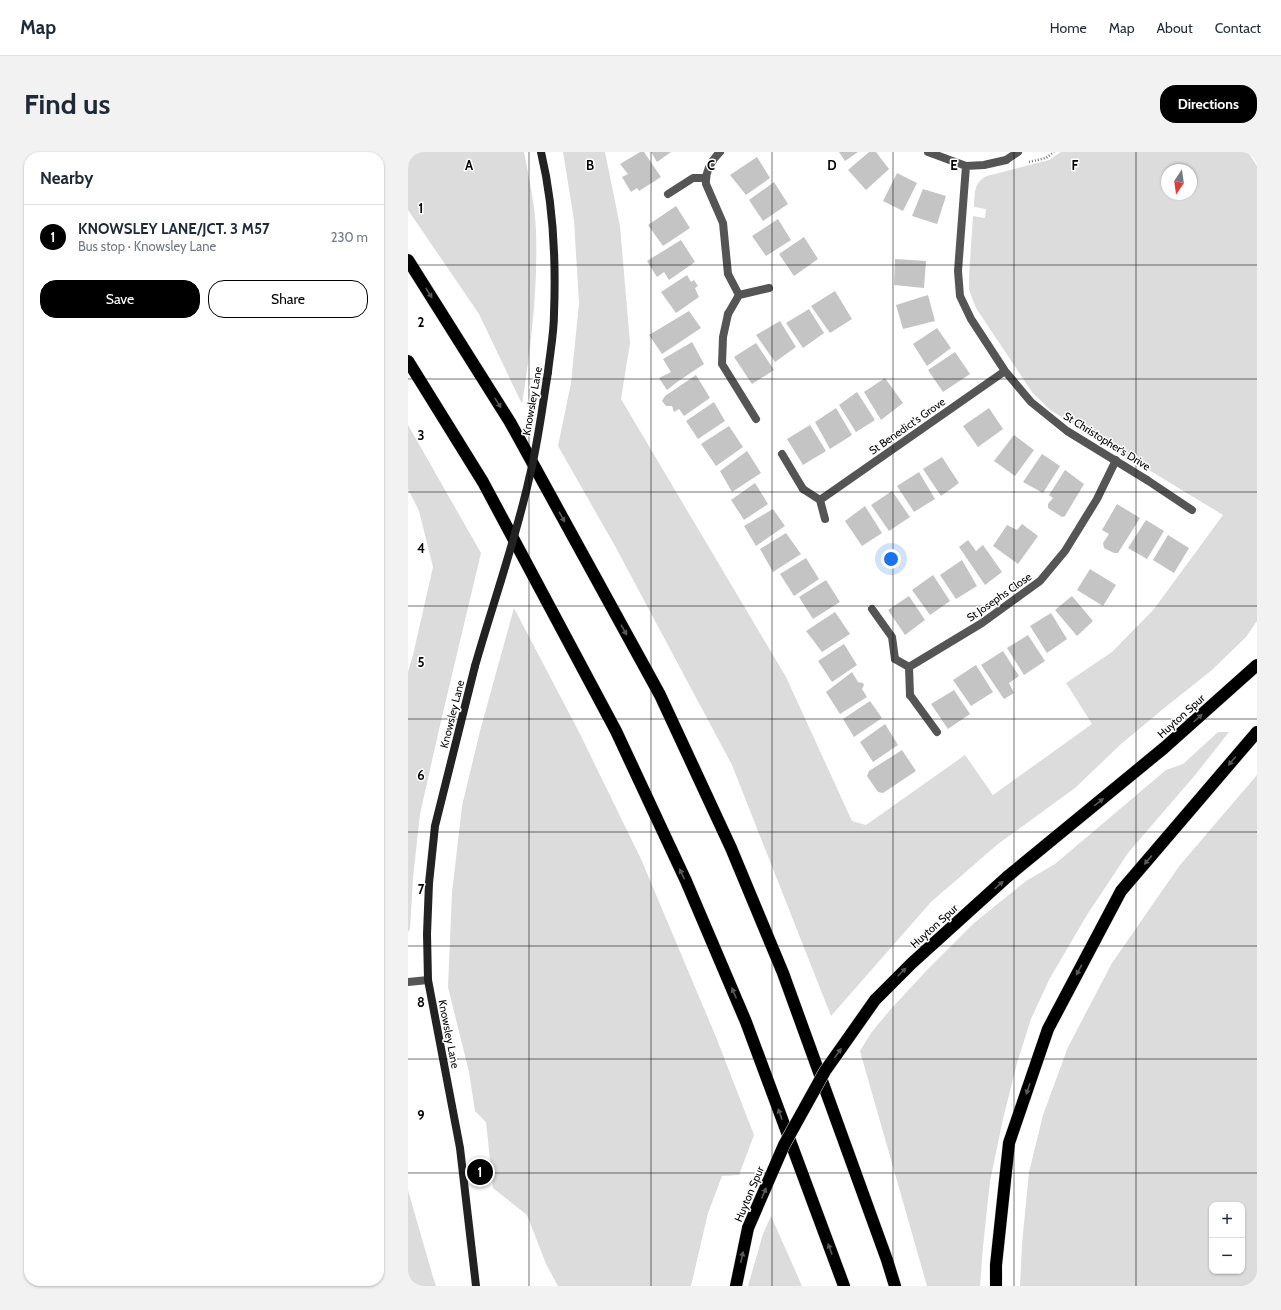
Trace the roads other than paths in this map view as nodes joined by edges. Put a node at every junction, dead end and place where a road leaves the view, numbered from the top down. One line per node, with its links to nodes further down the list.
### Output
1 (541, 152): 24 (main road, Knowsley Lane, bridge)
2 (720, 152): 6 (street)
3 (928, 152): 5 (street)
4 (1018, 152): 5 (street)
5 (966, 166): 12 (street, St Christopher's Drive)
6 (706, 178): 7 (street); 10 (street)
7 (668, 194)
8 (408, 260): 29 (highway, one-way to 29)
9 (769, 288): 10 (street)
10 (739, 295): 13 (street)
11 (408, 361): 28 (highway, one-way to 11)
12 (1005, 371): 15 (street, St Christopher's Drive); 16 (street, St Benedict's Grove)
13 (756, 419)
14 (782, 454): 16 (street)
15 (1116, 460): 17 (street, St Christopher's Drive); 21 (street, St Josephs Close)
16 (820, 500): 18 (street)
17 (1192, 510)
18 (825, 519)
19 (872, 609): 21 (street)
20 (1257, 665): 27 (highway, Huyton Spur, one-way to 20, bridge)
21 (909, 667): 22 (street)
22 (937, 732)
23 (1257, 732): 30 (highway, one-way to 30)
24 (428, 980): 25 (street); 26 (main road, Knowsley Lane)
25 (408, 982)
26 (476, 1286)
27 (736, 1286)
28 (844, 1286)
29 (895, 1286)
30 (996, 1286)

